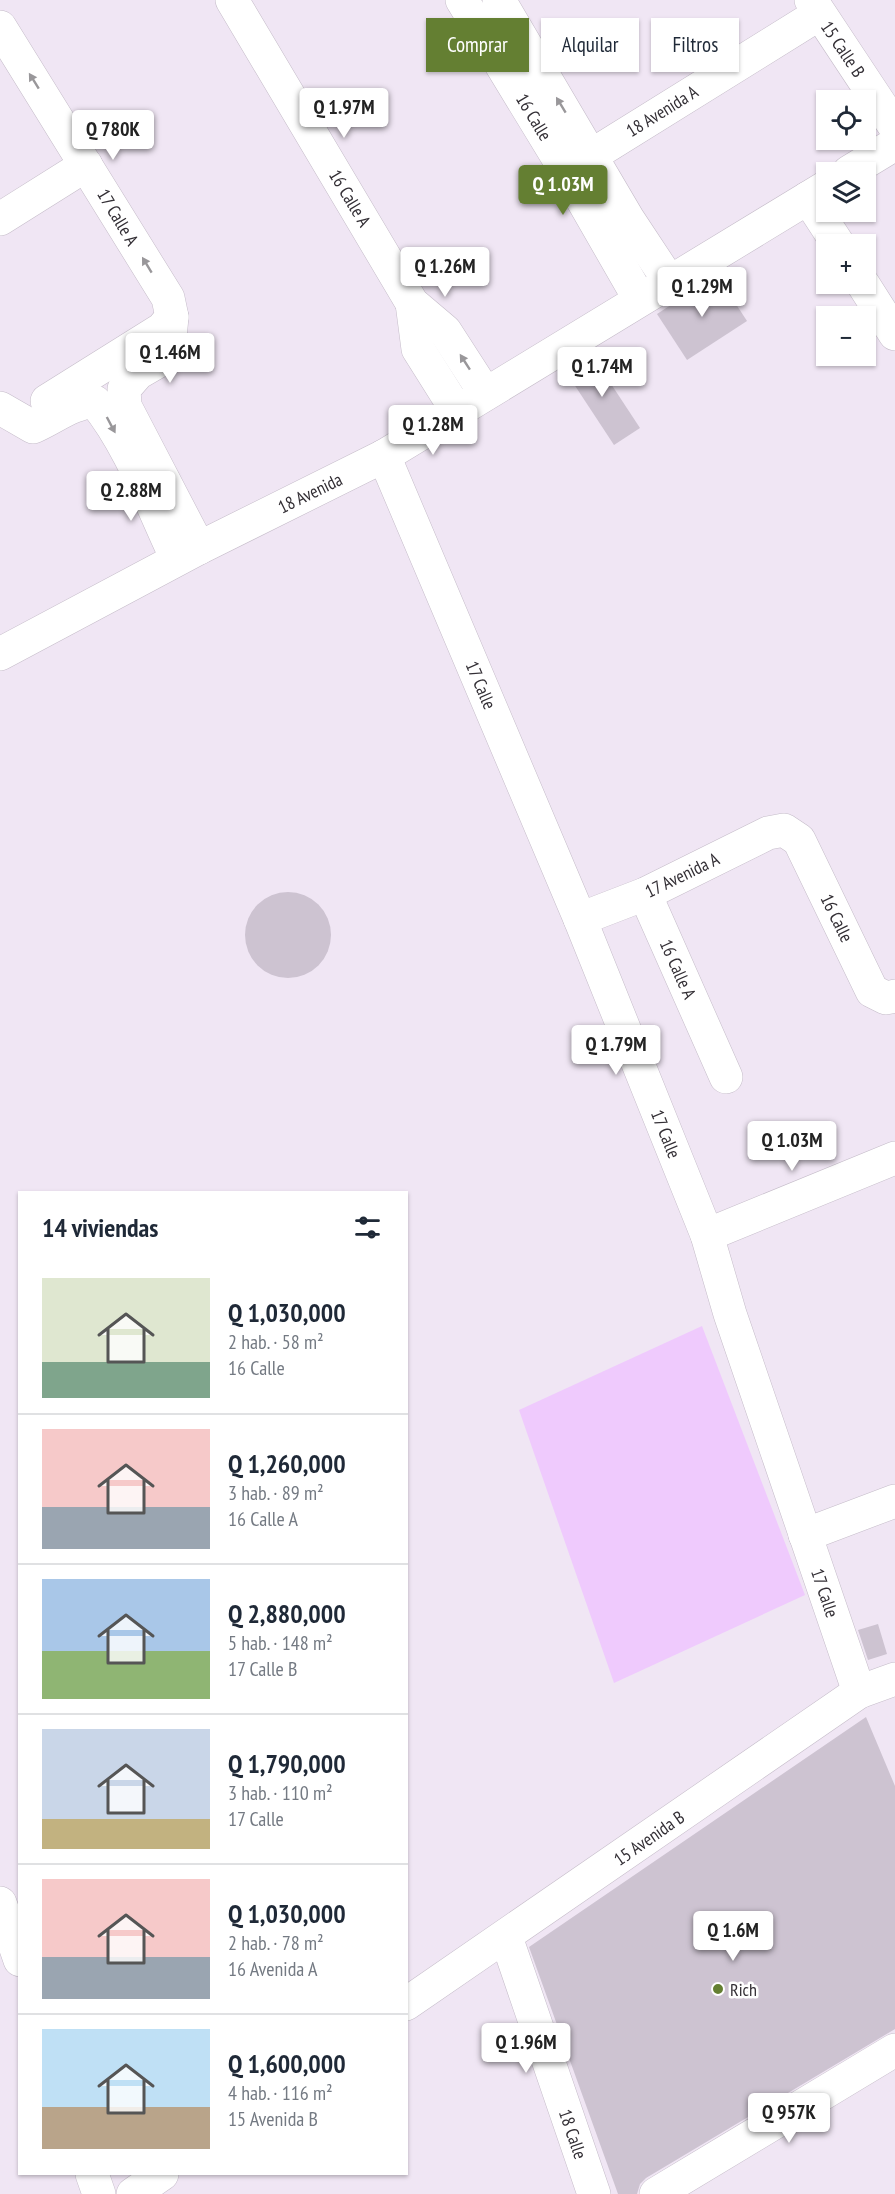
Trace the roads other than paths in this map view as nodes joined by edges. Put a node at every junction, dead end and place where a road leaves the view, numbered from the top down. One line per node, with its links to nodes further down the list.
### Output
1 (232, 0): 16 (street, 16 Calle A)
2 (462, 0): 9 (street, 16 Calle)
3 (499, 0): 9 (street, 16 Calle, one-way to 3)
4 (815, 7): 6 (street, 15 Calle B); 9 (street, 18 Avenida A)
5 (0, 27): 10 (street, 17 Calle A, one-way to 5)
6 (895, 127)
7 (895, 144): 8 (street)
8 (865, 162)
9 (579, 163): 13 (street, 16 Calle); 15 (street, 16 Calle)
10 (86, 165): 12 (street); 17 (street, 17 Calle A, one-way to 10)
11 (816, 193): 13 (street, 18 Avenida)
12 (0, 219)
13 (669, 281): 15 (street, 18 Avenida)
14 (869, 294): 18 (street)
15 (639, 298): 19 (street, 18 Avenida)
16 (412, 303): 19 (street, 16 Calle A, one-way to 16); 20 (street, 16 Calle A)
17 (172, 317): 21 (street); 23 (street)
18 (895, 334)
19 (485, 393): 20 (street, 18 Avenida)
20 (457, 411): 22 (street, 18 Avenida)
21 (5, 412): 23 (street, one-way to 23)
22 (384, 456): 23 (street, 18 Avenida); 27 (street, 17 Calle)
23 (188, 554): 24 (street, 18 Avenida)
24 (0, 654)
25 (784, 830): 26 (street, 17 Avenida A); 28 (street, 16 Calle)
26 (645, 894): 27 (street, 17 Avenida A); 29 (street, 16 Calle A)
27 (580, 919): 31 (street, 17 Calle)
28 (895, 996)
29 (726, 1077)
30 (895, 1158): 31 (street)
31 (707, 1235): 33 (street, 17 Calle)
32 (895, 1501): 33 (street)
33 (805, 1535): 35 (street, 17 Calle)
34 (895, 1679): 35 (street, 15 Avenida B)
35 (859, 1692): 37 (street, 15 Avenida B)
36 (0, 1903): 38 (street)
37 (506, 1937): 39 (street, 15 Avenida B); 45 (street, 18 Calle)
38 (18, 1954)
39 (408, 2003)
40 (895, 2050): 46 (street)
41 (92, 2175): 43 (street)
42 (161, 2175): 44 (street)
43 (99, 2194)
44 (133, 2194)
45 (594, 2194)
46 (656, 2194)

